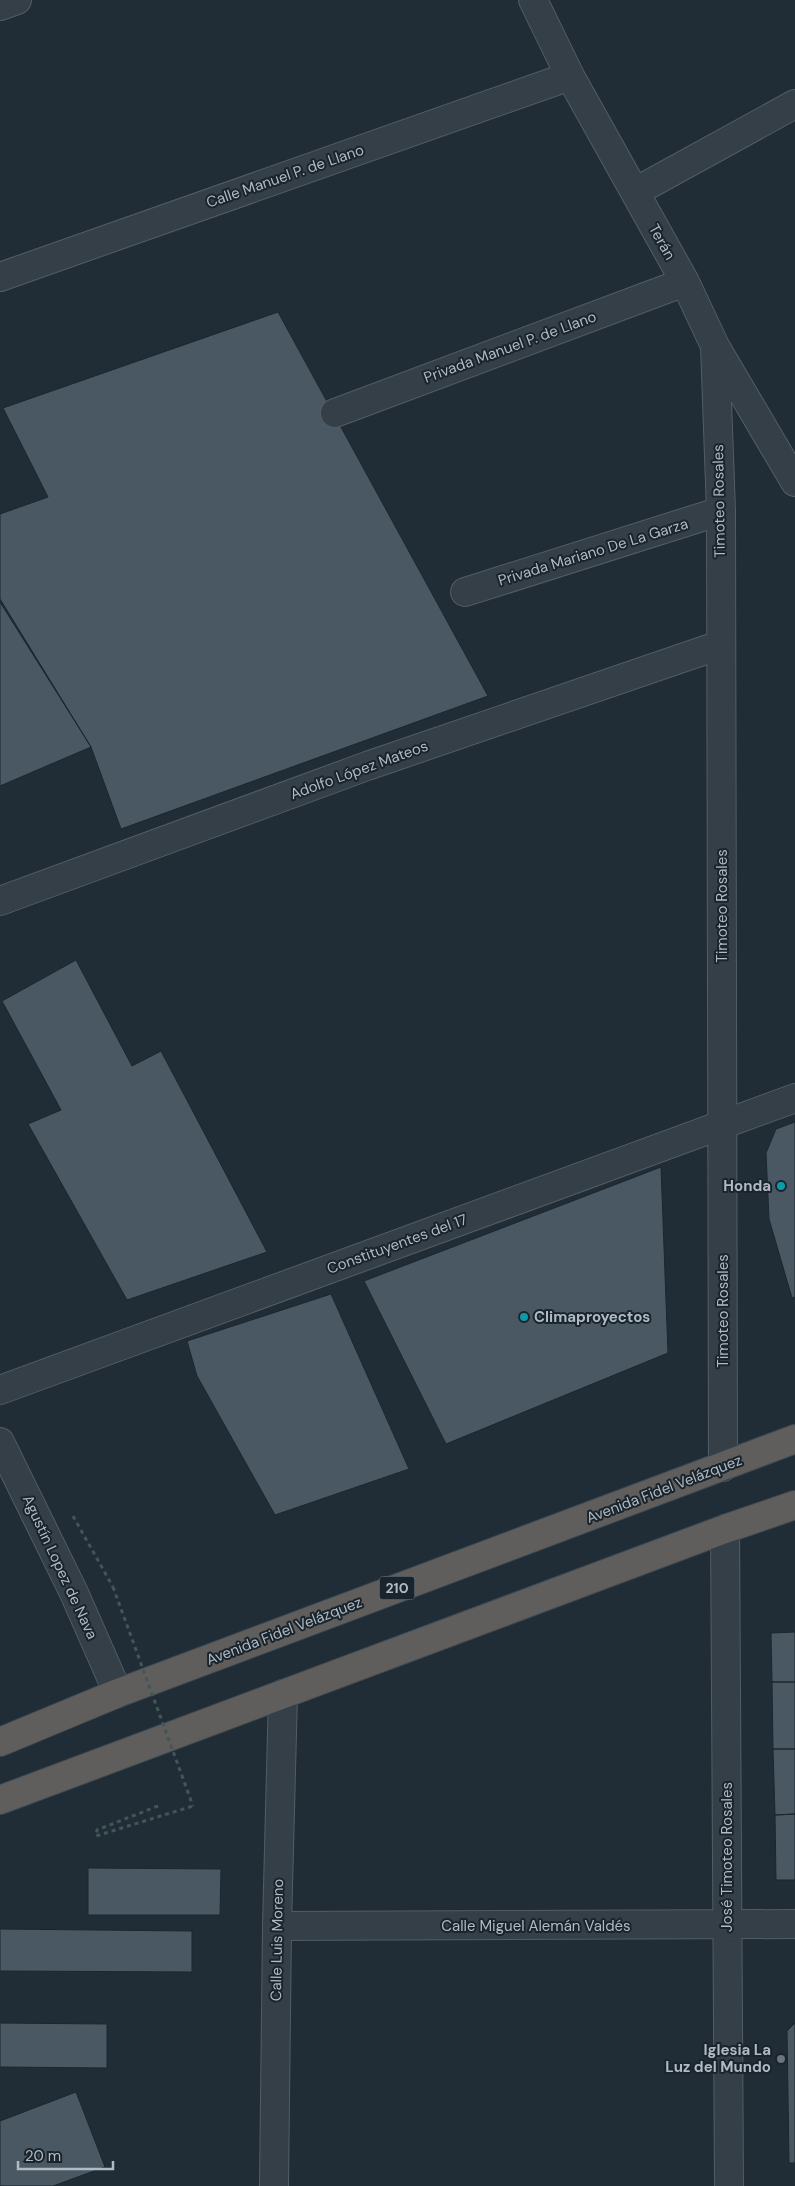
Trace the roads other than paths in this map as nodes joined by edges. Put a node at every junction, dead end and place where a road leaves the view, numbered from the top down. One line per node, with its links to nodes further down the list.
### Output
1 (17, 0): 3 (street)
2 (533, 0): 4 (street, Terán)
3 (0, 6)
4 (570, 76): 6 (street, Terán); 7 (street, Calle Manuel P. de Llano)
5 (795, 104): 6 (street)
6 (635, 192): 8 (street, Terán)
7 (0, 277)
8 (685, 282): 9 (street, Terán); 10 (street, Privada Manuel P. de Llano)
9 (715, 346): 11 (street, Terán); 12 (street, Timoteo Rosales)
10 (335, 413)
11 (795, 482)
12 (720, 512): 13 (street, Privada Mariano De La Garza); 14 (street, Timoteo Rosales)
13 (465, 592)
14 (720, 645): 15 (street, Adolfo López Mateos); 17 (street, Timoteo Rosales)
15 (0, 901)
16 (795, 1098): 17 (street, Constituyentes del 17)
17 (722, 1125): 18 (street, Constituyentes del 17); 21 (street, Timoteo Rosales)
18 (0, 1390)
19 (795, 1439): 21 (highway, Avenida Fidel Velázquez / 210)
20 (0, 1442): 24 (street, Agustín Lopez de Nava)
21 (723, 1466): 24 (highway, Avenida Fidel Velázquez / 210)
22 (795, 1505): 23 (highway)
23 (725, 1529): 25 (highway); 30 (street, José Timoteo Rosales)
24 (118, 1693): 26 (highway, Avenida Fidel Velázquez / 210)
25 (283, 1694): 27 (highway); 29 (street, Calle Luis Moreno)
26 (0, 1742)
27 (0, 1800)
28 (795, 1924): 30 (street, Calle Miguel Alemán Valdés)
29 (277, 1926): 30 (street, Calle Miguel Alemán Valdés); 31 (street, Calle Luis Moreno)
30 (728, 1926): 32 (street, José Timoteo Rosales)
31 (274, 2186)
32 (729, 2186)

